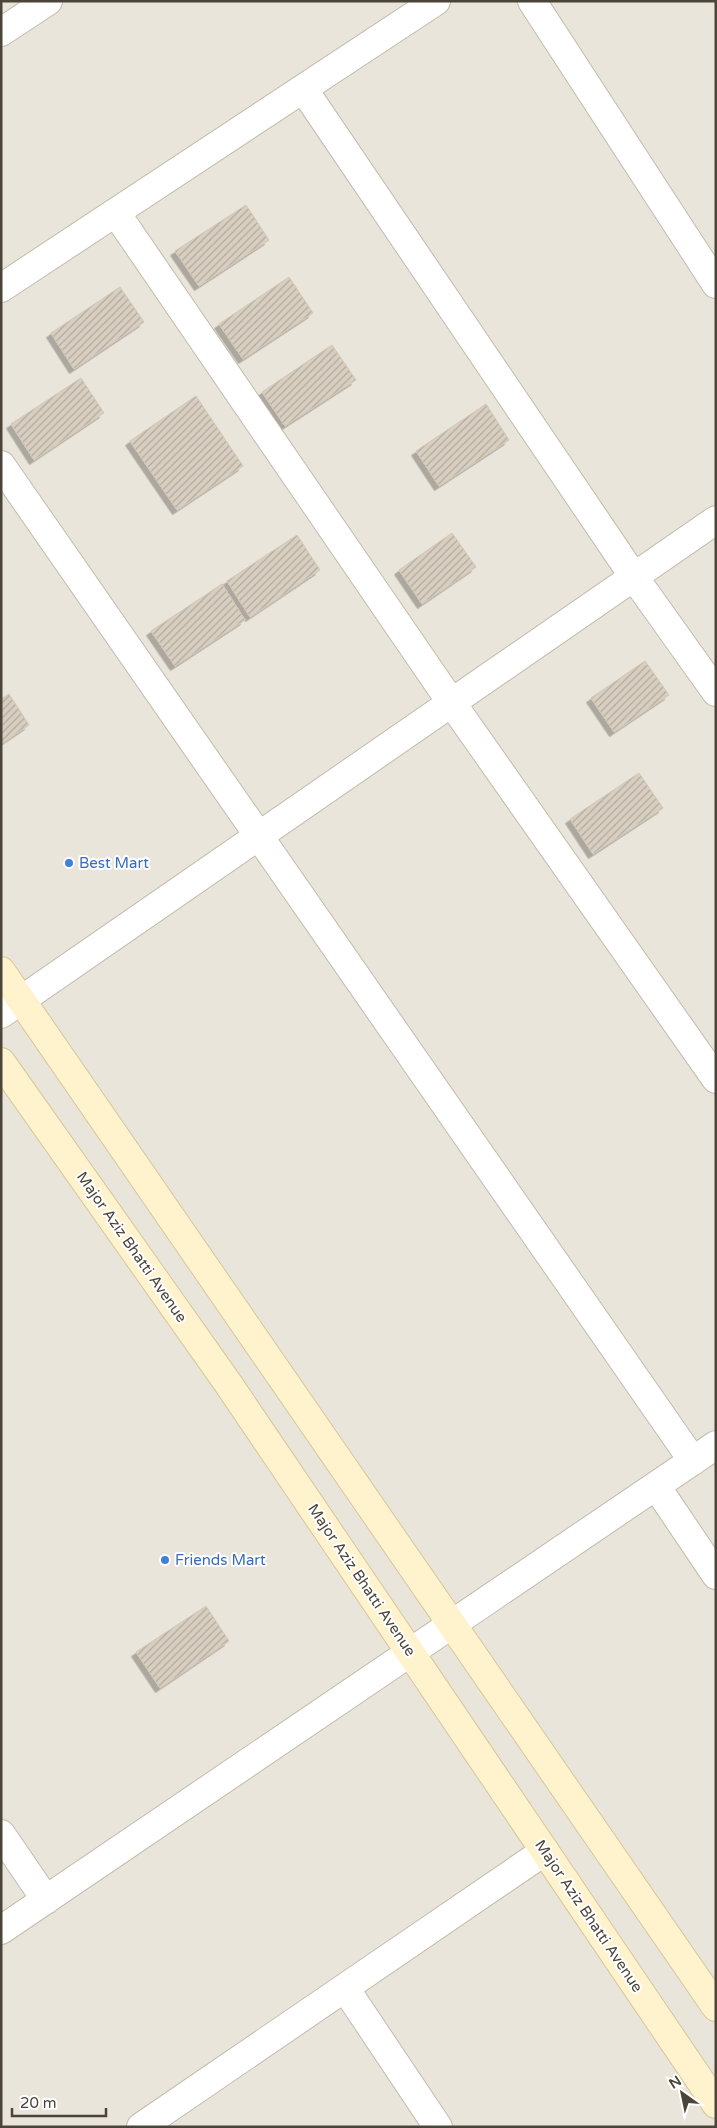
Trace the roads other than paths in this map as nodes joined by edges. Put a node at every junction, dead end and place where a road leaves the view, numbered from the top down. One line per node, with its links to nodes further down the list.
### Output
1 (48, 1): 4 (street)
2 (436, 1): 5 (street)
3 (532, 1): 7 (street)
4 (1, 32)
5 (304, 90): 6 (street); 11 (street)
6 (116, 213): 8 (street); 13 (street)
7 (716, 284)
8 (1, 288)
9 (1, 465): 14 (street)
10 (716, 520): 11 (street)
11 (634, 577): 12 (street); 13 (street)
12 (716, 692)
13 (452, 702): 14 (street); 18 (street)
14 (259, 835): 16 (street); 20 (street)
15 (1, 971): 16 (main road)
16 (11, 1007): 23 (main road)
17 (1, 1062): 24 (main road, Major Aziz Bhatti Avenue)
18 (716, 1080)
19 (716, 1445): 20 (street)
20 (693, 1461): 21 (street)
21 (656, 1486): 22 (street); 23 (street)
22 (716, 1574)
23 (452, 1626): 24 (street); 30 (main road)
24 (412, 1653): 26 (main road, Major Aziz Bhatti Avenue); 27 (street)
25 (1, 1834): 27 (street)
26 (545, 1851): 29 (street); 31 (main road, Major Aziz Bhatti Avenue)
27 (46, 1900): 28 (street)
28 (1, 1930)
29 (344, 1988): 32 (street); 33 (street)
30 (716, 2007)
31 (716, 2104)
32 (148, 2125)
33 (438, 2127)

